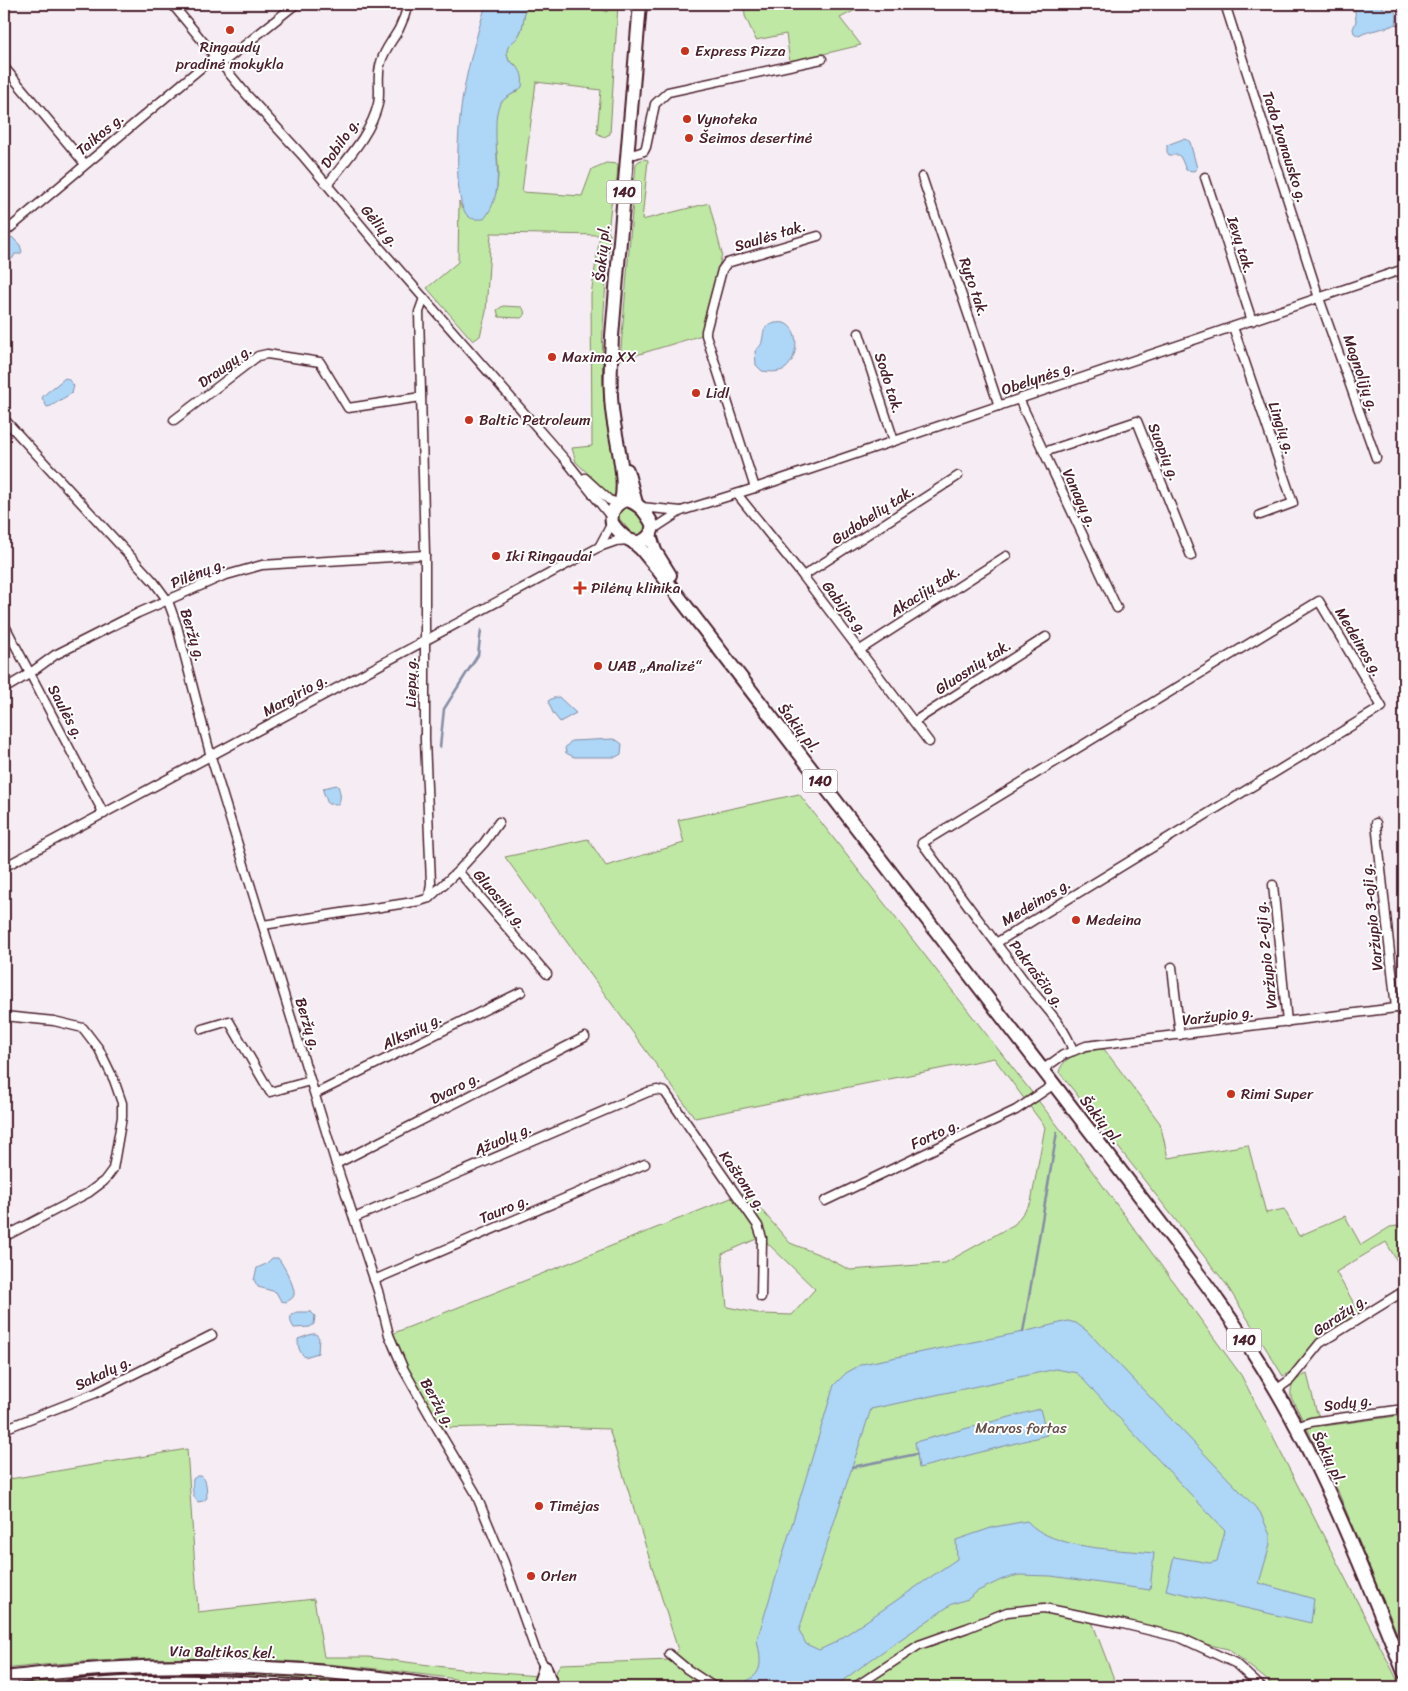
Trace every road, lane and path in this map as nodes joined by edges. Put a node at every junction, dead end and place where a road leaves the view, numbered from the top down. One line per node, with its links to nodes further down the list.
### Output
1 (172, 4): 6 (street, Gėlių g.)
2 (296, 4): 8 (street)
3 (408, 4): 14 (street, Dobilo g.)
4 (640, 4): 10 (main road, Šakių pl. / 140)
5 (1225, 4): 19 (street, Tado Ivanausko g.)
6 (215, 56): 8 (street, Gėlių g.); 11 (street, Taikos g.)
7 (822, 59): 10 (street)
8 (222, 64): 14 (street, Gėlių g.)
9 (4, 67): 11 (street)
10 (627, 153): 26 (main road, Šakių pl. / 140)
11 (85, 164): 15 (street, Taikos g.)
12 (922, 177): 25 (street, Ryto tak.)
13 (1204, 177): 20 (street, Ievų tak.)
14 (328, 184): 18 (street, Gėlių g.)
15 (4, 233)
16 (818, 236): 34 (street, Saulės tak.)
17 (1404, 269): 19 (street, Obelynės g.)
18 (424, 298): 23 (street, Liepų g.); 32 (street, Gėlių g.)
19 (1319, 298): 20 (street, Obelynės g.); 31 (street, Magnolijų g.)
20 (1252, 321): 21 (street, Obelynės g.)
21 (1233, 327): 24 (street, Obelynės g.); 39 (street, Lingių g.)
22 (859, 333): 29 (street, Sodo tak.)
23 (421, 398): 28 (street, Draugų g.); 44 (street, Liepų g.)
24 (1019, 399): 25 (street, Obelynės g.); 30 (street, Vanagų g.)
25 (999, 406): 29 (street, Obelynės g.)
26 (612, 416): 36 (main road, Šakių pl. / 140); 37 (main road, Šakių pl. / 140)
27 (4, 419): 48 (street, Beržų g.)
28 (174, 420)
29 (894, 441): 34 (street, Obelynės g.)
30 (1044, 452): 46 (street, Suopių g.); 49 (street, Vanagų g.)
31 (1376, 458)
32 (568, 463): 36 (street, Gėlių g.); 40 (street, Gėlių g.)
33 (958, 476): 47 (street, Gudobelių tak.)
34 (755, 488): 35 (street, Obelynės g.)
35 (737, 494): 38 (street, Obelynės g.); 47 (street, Gabijos g.)
36 (620, 502): 37 (main road); 40 (main road, 140)
37 (638, 505): 38 (street, Obelynės g.); 41 (main road, 140)
38 (681, 511): 41 (street, Obelynės g.)
39 (1260, 515)
40 (611, 520): 42 (main road, 140); 43 (street)
41 (651, 533): 42 (main road); 51 (main road, Šakių pl. / 140)
42 (631, 541): 43 (street, Margirio g.); 51 (main road, Šakių pl. / 140)
43 (599, 547): 53 (street, Margirio g.)
44 (425, 555): 48 (street, Pilėnų g.); 53 (street, Liepų g.)
45 (1006, 556): 54 (street, Akacijų tak.)
46 (1191, 556)
47 (803, 576): 54 (street, Gabijos g.)
48 (168, 600): 55 (street, Pilėnų g.); 59 (street, Beržų g.)
49 (1117, 608)
50 (4, 624): 55 (street, Saulės g.)
51 (704, 630): 81 (main road, Šakių pl. / 140)
52 (1046, 636): 57 (street, Gluosnių tak.)
53 (425, 640): 59 (street, Margirio g.); 67 (street, Liepų g.)
54 (860, 650): 57 (street, Gabijos g.)
55 (29, 674): 56 (street, Pilėnų g.); 60 (street, Saulės g.)
56 (4, 689)
57 (915, 721): 58 (street, Gabijos g.)
58 (929, 742)
59 (211, 757): 60 (street, Margirio g.); 68 (street, Beržų g.)
60 (104, 814): 64 (street, Margirio g.)
61 (499, 822): 65 (street)
62 (1376, 822): 74 (street, Varžupio 3-oji g.)
63 (922, 844): 69 (street, Pakraščio g.); 69 (street, Medeinos g.)
64 (4, 867)
65 (458, 871): 67 (street, Gluosnių g.); 71 (street, Gluosnių g.)
66 (1273, 885): 76 (street, Varžupio 2-oji g.)
67 (429, 898): 68 (street)
68 (263, 925): 82 (street, Beržų g.)
69 (996, 943): 80 (street, Pakraščio g.)
70 (1172, 967): 78 (street)
71 (547, 974)
72 (521, 992): 85 (street, Alksnių g.)
73 (1404, 1007): 74 (street, Varžupio g.)
74 (1396, 1008): 76 (street, Varžupio g.)
75 (4, 1016): 90 (street)
76 (1287, 1022): 78 (street, Varžupio g.)
77 (202, 1029): 82 (street)
78 (1180, 1035): 80 (street, Varžupio g.)
79 (585, 1037): 86 (street, Dvaro g.)
80 (1072, 1051): 81 (street, Varžupio g.)
81 (1042, 1070): 83 (main road, Šakių pl. / 140)
82 (310, 1081): 85 (street, Beržų g.)
83 (1053, 1085): 88 (street, Forto g.); 95 (main road, Šakių pl. / 140)
84 (665, 1092): 89 (street, Ąžuolų g.); 93 (street, Kaštonų g.)
85 (315, 1094): 86 (street, Beržų g.)
86 (336, 1164): 89 (street, Beržų g.)
87 (645, 1164): 91 (street, Tauro g.)
88 (825, 1202)
89 (354, 1218): 91 (street, Beržų g.)
90 (4, 1237)
91 (374, 1280): 100 (street, Beržų g.)
92 (1404, 1291): 95 (street, Garažų g.)
93 (762, 1297)
94 (212, 1335): 98 (street, Sakalų g.)
95 (1276, 1390): 97 (main road, Šakių pl. / 140)
96 (1404, 1408): 97 (street, Sodų g.)
97 (1296, 1426): 101 (main road, Šakių pl. / 140)
98 (4, 1429)
99 (669, 1654): 108 (street)
100 (545, 1668): 106 (main road); 107 (main road)
101 (1404, 1672)
102 (4, 1678): 105 (main road, Via Baltikos kel.)
103 (70, 1687): 104 (main road, Via Baltikos kel.)
104 (305, 1687)
105 (441, 1687)
106 (536, 1687)
107 (552, 1687)
108 (714, 1687)
109 (855, 1687): 110 (street)
110 (1261, 1687)

